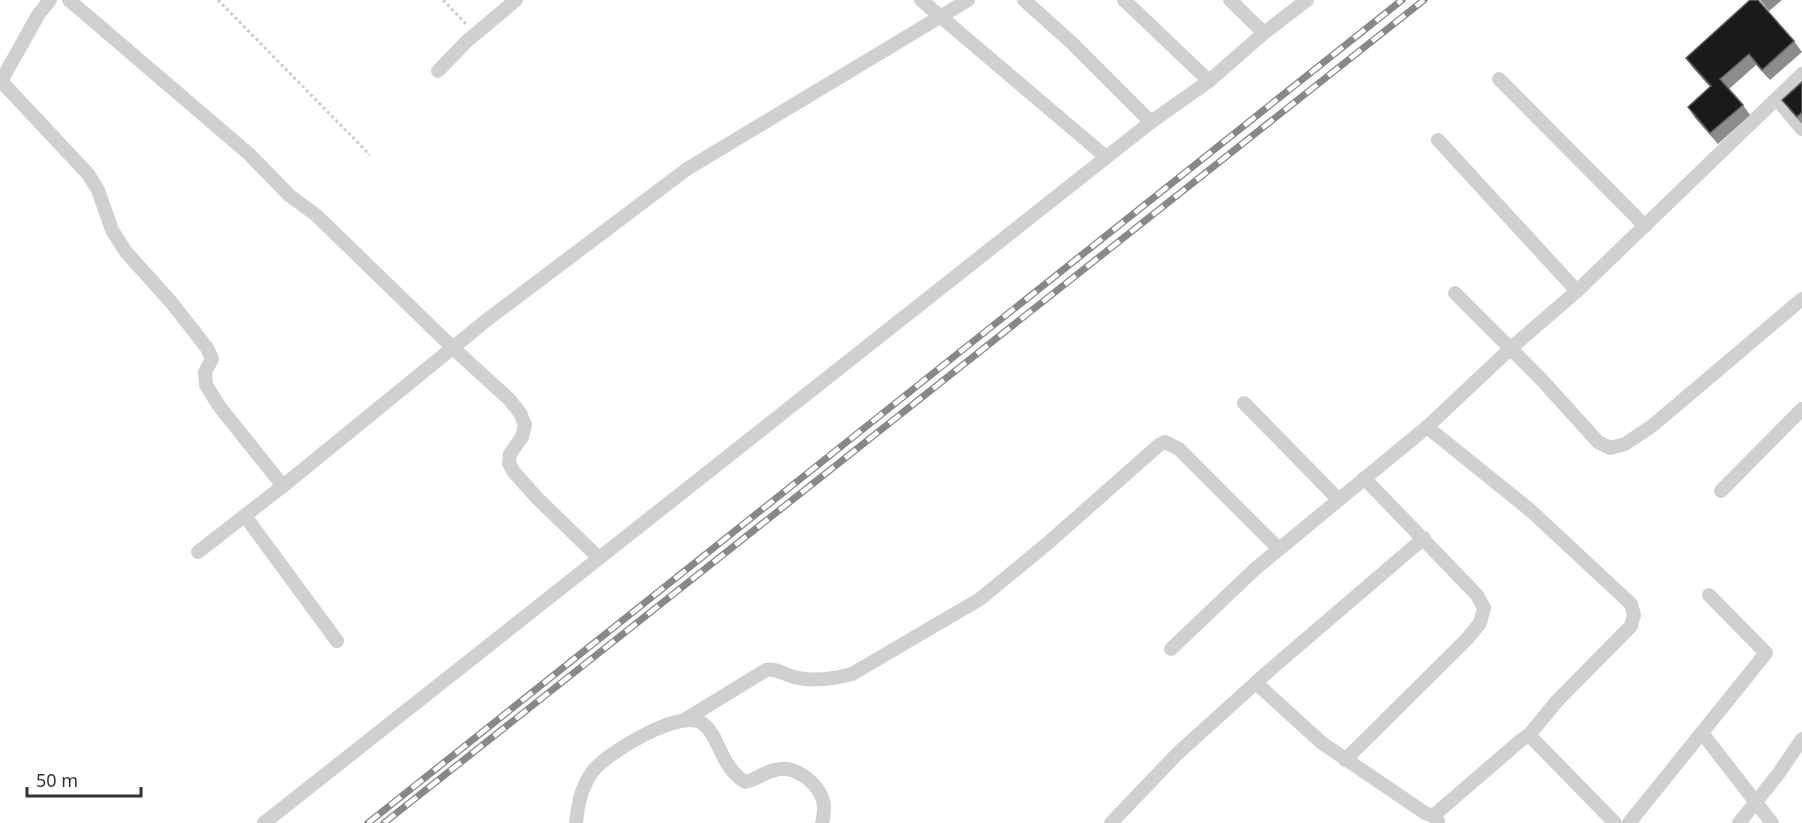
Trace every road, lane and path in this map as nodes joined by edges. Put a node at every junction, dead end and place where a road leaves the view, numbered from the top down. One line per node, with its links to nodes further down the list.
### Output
1 (50, 0): 19 (street)
2 (69, 0): 30 (street)
3 (218, 0): 24 (path)
4 (442, 0): 14 (path)
5 (516, 0): 14 (street)
6 (921, 0): 12 (street)
7 (968, 0): 12 (street)
8 (1023, 0): 21 (street)
9 (1124, 0): 18 (street)
10 (1230, 0): 13 (street)
11 (1307, 0): 13 (street)
12 (941, 16): 25 (street); 30 (street)
13 (1263, 33): 18 (street)
14 (475, 34): 15 (street)
15 (438, 71)
16 (1802, 74): 20 (street)
17 (1499, 79): 26 (street)
18 (1209, 81): 21 (street)
19 (0, 82): 36 (street)
20 (1777, 99): 22 (street); 26 (street)
21 (1151, 122): 25 (street)
22 (1802, 129)
23 (1438, 140): 27 (street)
24 (370, 155)
25 (1106, 158): 43 (street)
26 (1645, 226): 27 (street)
27 (1577, 291): 31 (street)
28 (1455, 294): 31 (street)
29 (1802, 299): 31 (street)
30 (453, 348): 36 (street); 43 (street)
31 (1511, 348): 34 (street)
32 (1244, 403): 38 (street)
33 (1802, 409): 37 (street)
34 (1427, 427): 35 (street); 50 (street)
35 (1364, 478): 38 (street); 40 (street)
36 (283, 486): 39 (street)
37 (1721, 491)
38 (1338, 499): 41 (street)
39 (245, 516): 42 (street); 45 (street)
40 (1424, 538): 47 (street); 52 (street)
41 (1278, 548): 46 (street); 48 (street)
42 (198, 552)
43 (599, 558): 55 (street)
44 (1709, 596): 49 (street)
45 (338, 641)
46 (1171, 649)
47 (1256, 683): 52 (street); 58 (street)
48 (686, 719): 56 (street); 57 (street)
49 (1702, 733): 53 (street); 60 (street)
50 (1529, 735): 54 (street); 59 (street)
51 (1802, 739): 53 (street)
52 (1345, 760): 54 (street)
53 (1756, 801): 61 (street); 62 (street)
54 (1436, 820)
55 (264, 823)
56 (576, 823)
57 (822, 823)
58 (1111, 823)
59 (1615, 823)
60 (1629, 823)
61 (1739, 823)
62 (1773, 823)

